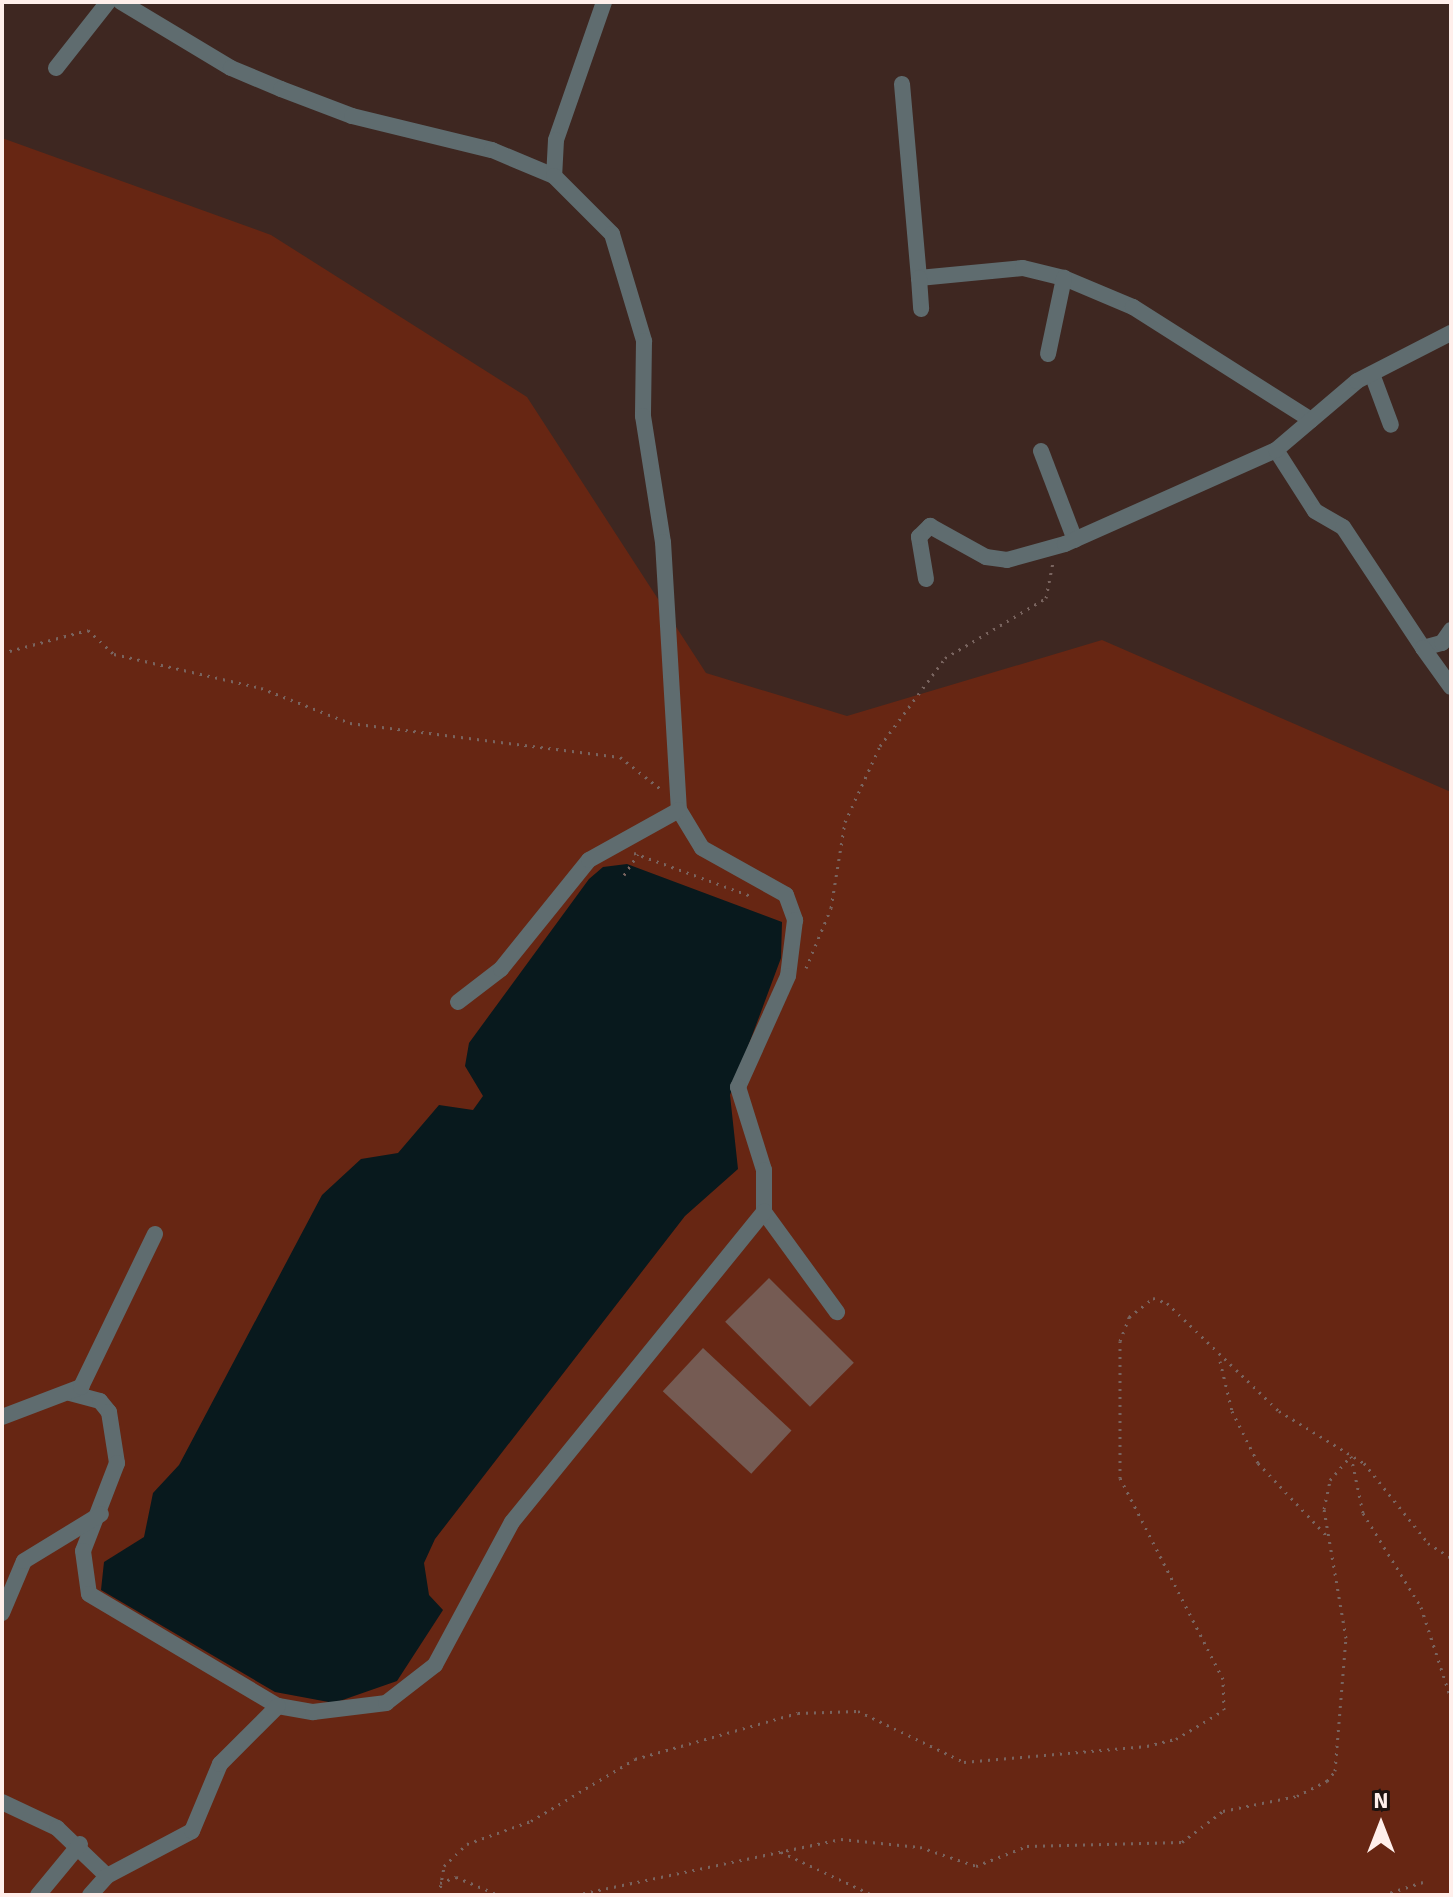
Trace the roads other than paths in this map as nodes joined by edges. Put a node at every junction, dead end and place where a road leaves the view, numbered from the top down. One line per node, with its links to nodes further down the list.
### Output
1 (108, 2): 4 (street)
2 (121, 2): 6 (street)
3 (604, 2): 6 (street)
4 (56, 68)
5 (902, 84): 7 (street)
6 (554, 176): 22 (street)
7 (919, 278): 8 (street); 9 (street)
8 (1064, 278): 11 (street); 13 (street)
9 (921, 309)
10 (1451, 333): 12 (street)
11 (1048, 354)
12 (1372, 374): 13 (street); 14 (street)
13 (1311, 420): 15 (street)
14 (1391, 425)
15 (1276, 450): 17 (street); 20 (street)
16 (1041, 451): 17 (street)
17 (1075, 540): 18 (street)
18 (926, 579)
19 (1451, 630): 20 (street)
20 (1423, 648): 21 (street)
21 (1451, 687)
22 (679, 810): 23 (street); 24 (street)
23 (458, 1002)
24 (764, 1212): 26 (street); 31 (street)
25 (155, 1234): 27 (street)
26 (837, 1312)
27 (70, 1393): 28 (street); 29 (street)
28 (2, 1417)
29 (101, 1514): 30 (street); 31 (street)
30 (2, 1613)
31 (278, 1706): 34 (street)
32 (2, 1802): 33 (street)
33 (80, 1844): 34 (street); 35 (street)
34 (107, 1876): 36 (street)
35 (38, 1895)
36 (90, 1895)

